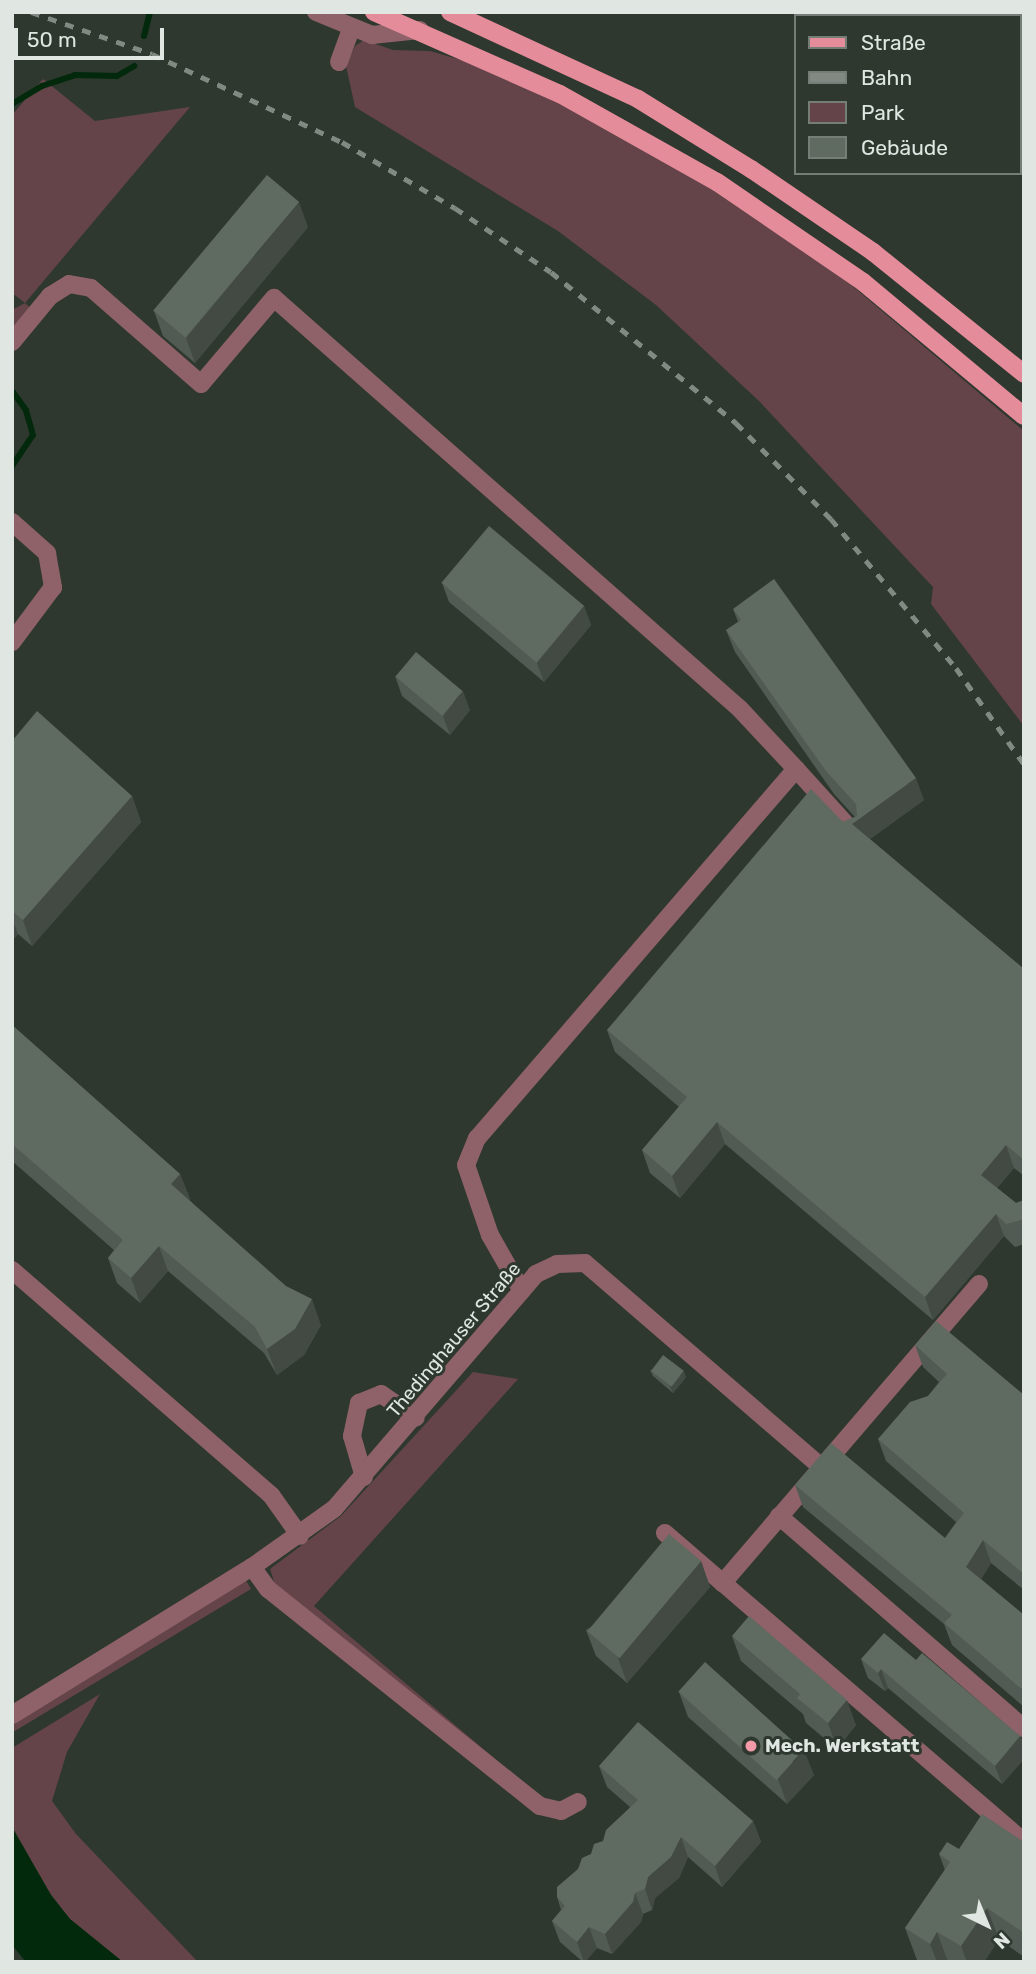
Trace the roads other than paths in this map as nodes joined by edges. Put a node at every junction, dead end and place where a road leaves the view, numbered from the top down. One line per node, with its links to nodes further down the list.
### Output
1 (316, 12): 4 (lane)
2 (374, 12): 5 (main road)
3 (450, 12): 8 (main road)
4 (352, 27): 5 (lane); 6 (lane)
5 (420, 30): 9 (main road)
6 (339, 62)
7 (12, 342): 12 (lane)
8 (1024, 374)
9 (1024, 416)
10 (12, 522): 11 (lane)
11 (12, 642)
12 (796, 769): 13 (lane); 16 (lane)
13 (855, 834)
14 (12, 1270): 22 (lane)
15 (979, 1284): 18 (lane)
16 (522, 1291): 17 (lane, Thedinghauser Straße); 18 (lane, Thedinghauser Straße)
17 (416, 1418): 19 (lane, Thedinghauser Straße); 19 (lane)
18 (821, 1467): 20 (lane)
19 (364, 1477): 22 (lane, Thedinghauser Straße)
20 (779, 1516): 24 (lane); 26 (lane)
21 (665, 1533): 24 (lane)
22 (300, 1536): 23 (lane, Thedinghauser Straße)
23 (252, 1567): 25 (lane, Thedinghauser Straße); 27 (lane)
24 (723, 1583): 28 (lane)
25 (12, 1715)
26 (1024, 1728)
27 (578, 1802)
28 (1022, 1837)

